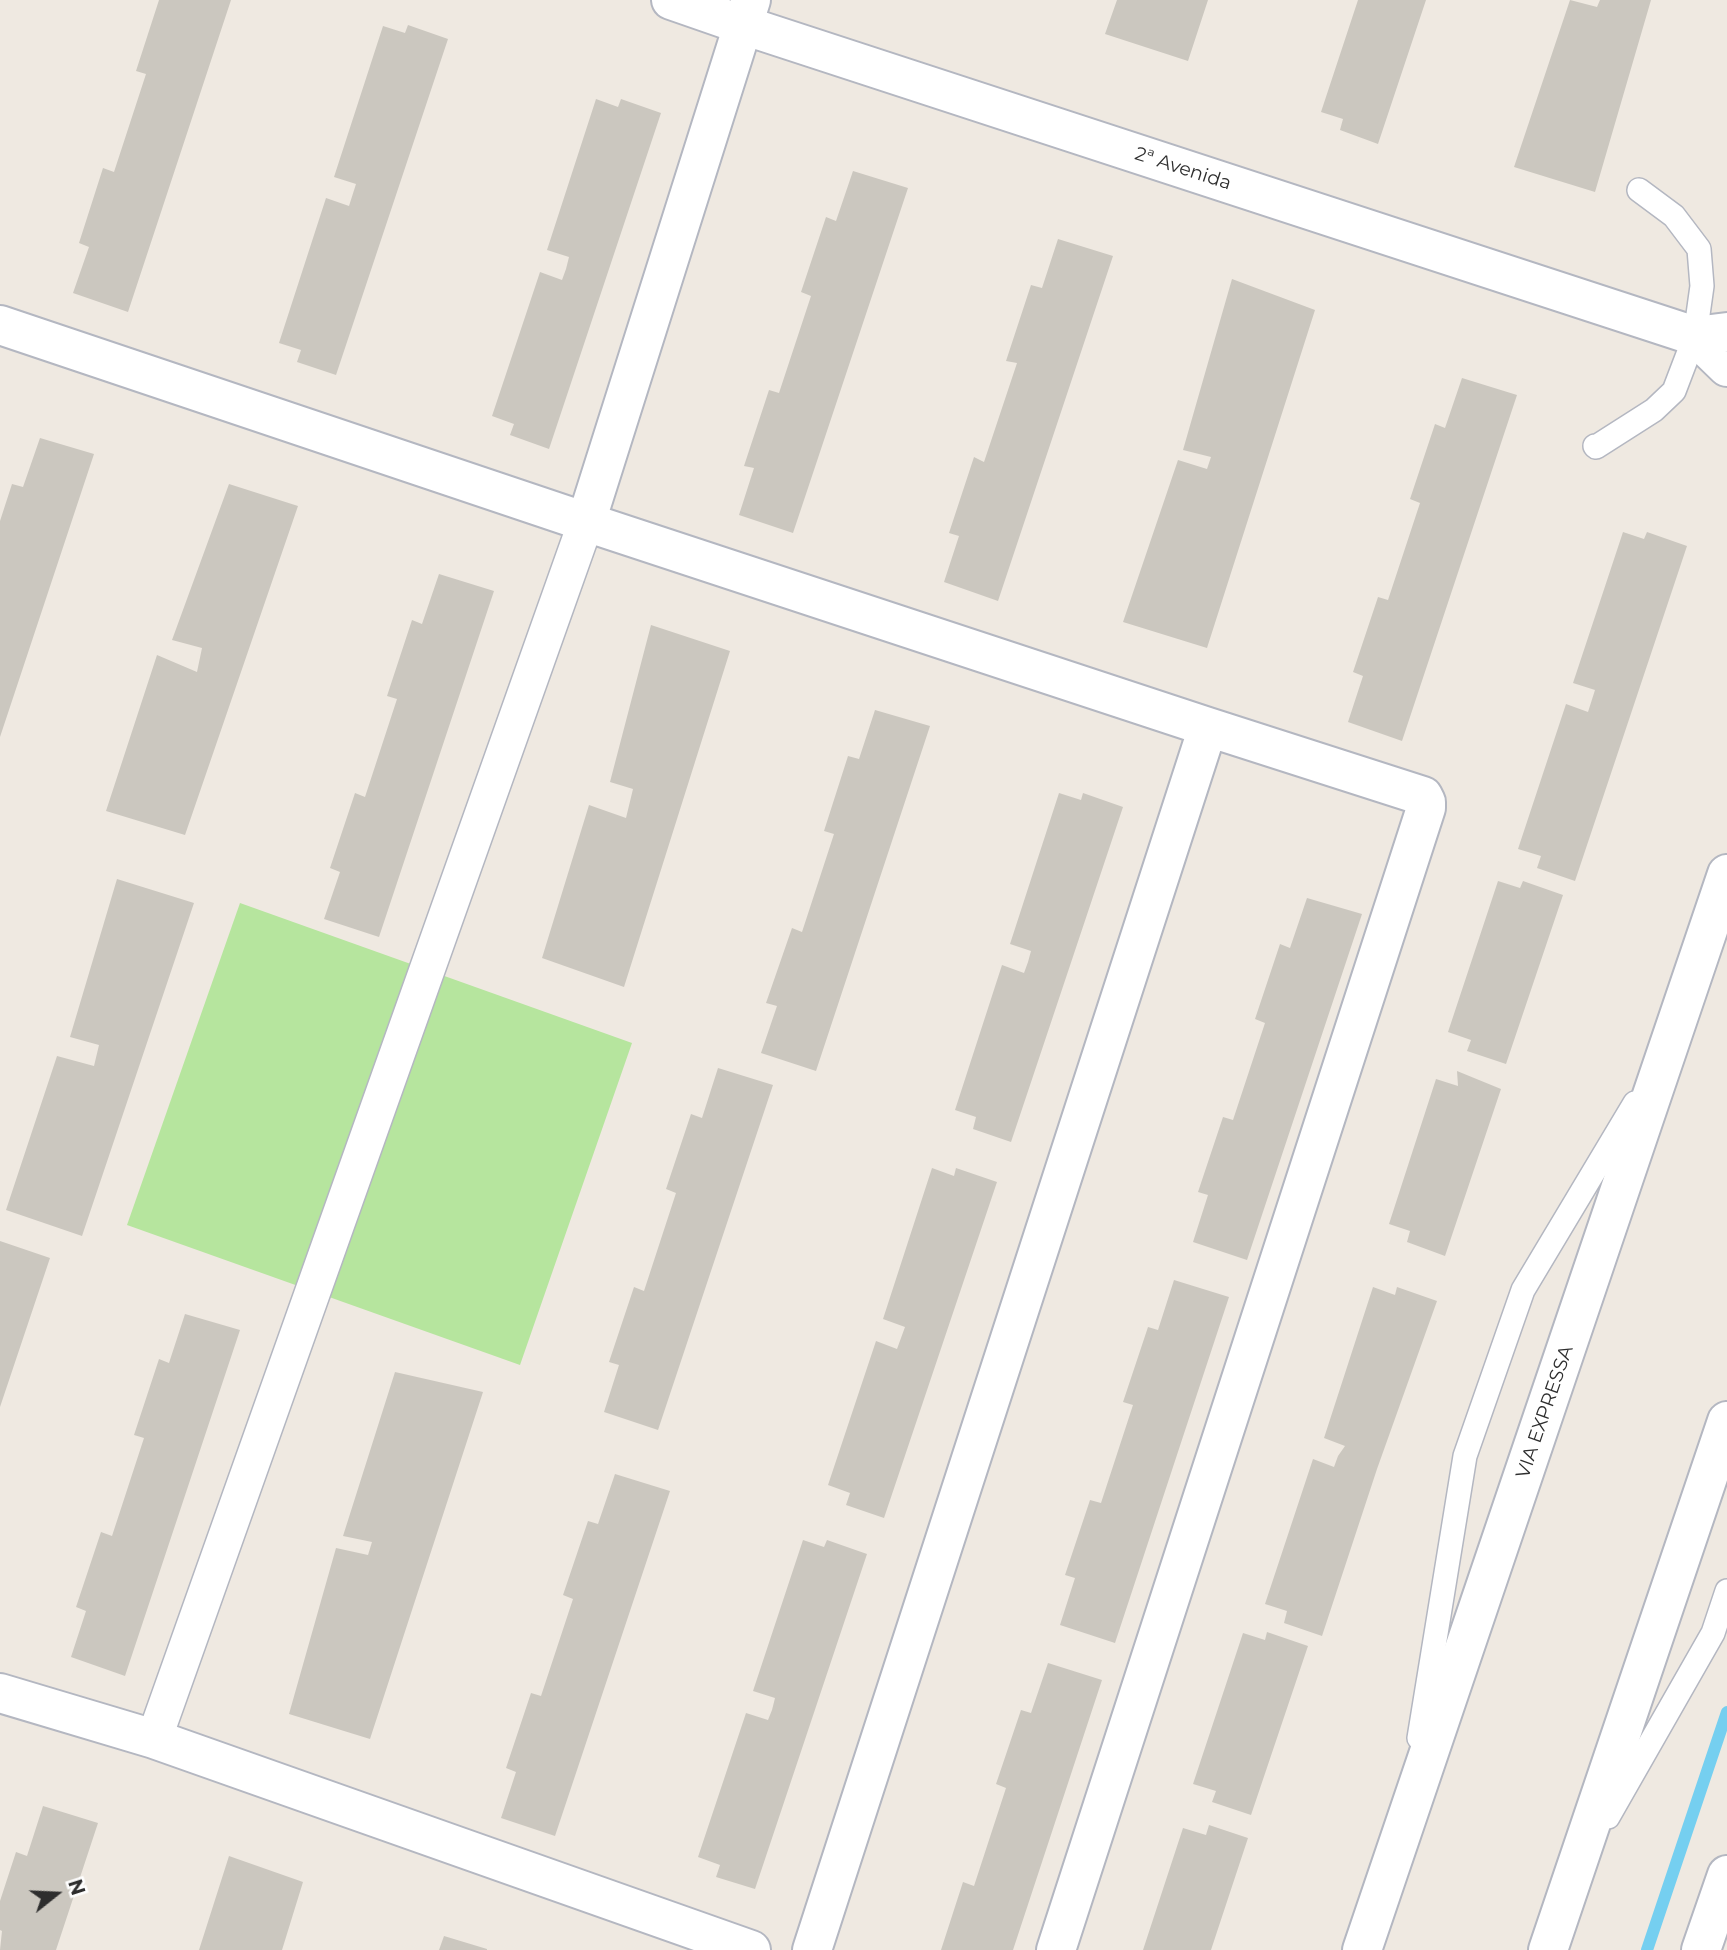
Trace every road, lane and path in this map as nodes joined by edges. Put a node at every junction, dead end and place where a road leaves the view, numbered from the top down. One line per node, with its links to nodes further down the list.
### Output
1 (671, 0): 2 (street, 2ª Avenida)
2 (747, 13): 5 (street, 2ª Avenida); 8 (street)
3 (1639, 190): 5 (lane)
4 (0, 325): 8 (street)
5 (1711, 334): 6 (street); 7 (lane)
6 (1727, 367)
7 (1595, 446)
8 (586, 522): 9 (street); 15 (street)
9 (1208, 727): 20 (street); 21 (street)
10 (1727, 874): 11 (street, VIA EXPRESSA)
11 (1668, 1049): 16 (street, VIA EXPRESSA); 16 (lane)
12 (1727, 1420): 18 (street)
13 (1727, 1591): 18 (lane)
14 (0, 1693): 15 (street)
15 (154, 1739): 19 (street)
16 (1404, 1827): 22 (street, VIA EXPRESSA)
17 (1727, 1875): 24 (street)
18 (1571, 1880): 23 (street)
19 (751, 1950)
20 (812, 1950)
21 (1056, 1950)
22 (1362, 1950)
23 (1548, 1950)
24 (1701, 1950)

